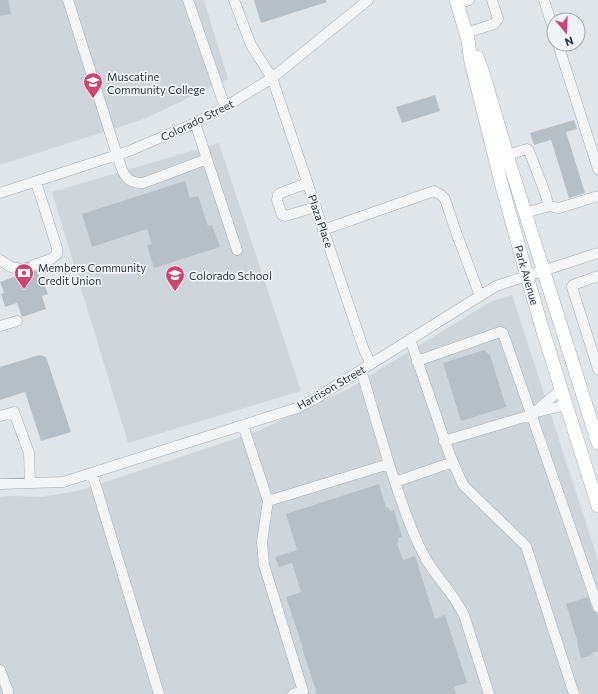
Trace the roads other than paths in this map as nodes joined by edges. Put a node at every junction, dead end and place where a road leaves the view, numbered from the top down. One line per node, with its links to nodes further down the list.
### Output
1 (68, 0): 15 (street)
2 (188, 0): 13 (street)
3 (234, 0): 12 (street, Plaza Place)
4 (368, 0): 8 (street, Colorado Street)
5 (492, 0): 10 (street)
6 (544, 0): 9 (street)
7 (461, 1): 10 (main road, Park Avenue)
8 (356, 4): 12 (street, Colorado Street)
9 (548, 12)
10 (467, 36): 16 (main road, Park Avenue)
11 (561, 52): 18 (street)
12 (272, 78): 13 (street, Colorado Street); 20 (street, Plaza Place)
13 (225, 108): 14 (street, Colorado Street)
14 (195, 123): 15 (street, Colorado Street); 17 (street)
15 (117, 155): 17 (street); 19 (street, Colorado Street)
16 (501, 157): 23 (street); 25 (main road, Park Avenue); 33 (main road, Park Avenue)
17 (207, 160): 27 (street)
18 (598, 169)
19 (36, 182): 21 (street, Colorado Street); 30 (street)
20 (308, 183): 24 (street, Plaza Place); 24 (street)
21 (0, 193)
22 (598, 196): 23 (street)
23 (549, 206): 25 (street)
24 (316, 207): 26 (street, Plaza Place)
25 (525, 213): 32 (main road, Park Avenue)
26 (323, 230): 35 (street); 40 (street, Plaza Place)
27 (237, 250)
28 (598, 253): 32 (street, Harrison Street)
29 (0, 260): 31 (street)
30 (34, 265)
31 (21, 269)
32 (543, 270): 33 (street, Harrison Street); 45 (main road, Park Avenue)
33 (526, 276): 35 (street, Harrison Street); 43 (main road, Park Avenue)
34 (598, 276): 41 (street)
35 (480, 296): 38 (street, Harrison Street)
36 (17, 320): 37 (street)
37 (0, 326)
38 (410, 339): 39 (street); 40 (street, Harrison Street)
39 (417, 361): 46 (street); 49 (street)
40 (371, 364): 42 (street, Harrison Street)
41 (598, 369)
42 (361, 370): 48 (street, Harrison Street); 52 (street)
43 (561, 389): 44 (main road, Park Avenue); 46 (street)
44 (566, 405): 46 (street); 58 (main road, Park Avenue)
45 (593, 412): 50 (main road, Park Avenue)
46 (533, 414): 49 (street); 59 (street)
47 (0, 416): 55 (street)
48 (243, 425): 53 (street, Harrison Street); 57 (street)
49 (444, 440): 51 (street)
50 (598, 443)
51 (453, 462): 54 (street); 65 (street)
52 (389, 464): 54 (street); 57 (street)
53 (92, 473): 55 (street, Harrison Street); 62 (street)
54 (395, 482): 64 (street)
55 (30, 483): 56 (street, Harrison Street)
56 (0, 484)
57 (268, 501): 63 (street)
58 (598, 506)
59 (598, 607)
60 (0, 670): 61 (street)
61 (8, 694)
62 (160, 694)
63 (293, 694)
64 (489, 694)
65 (574, 694)

